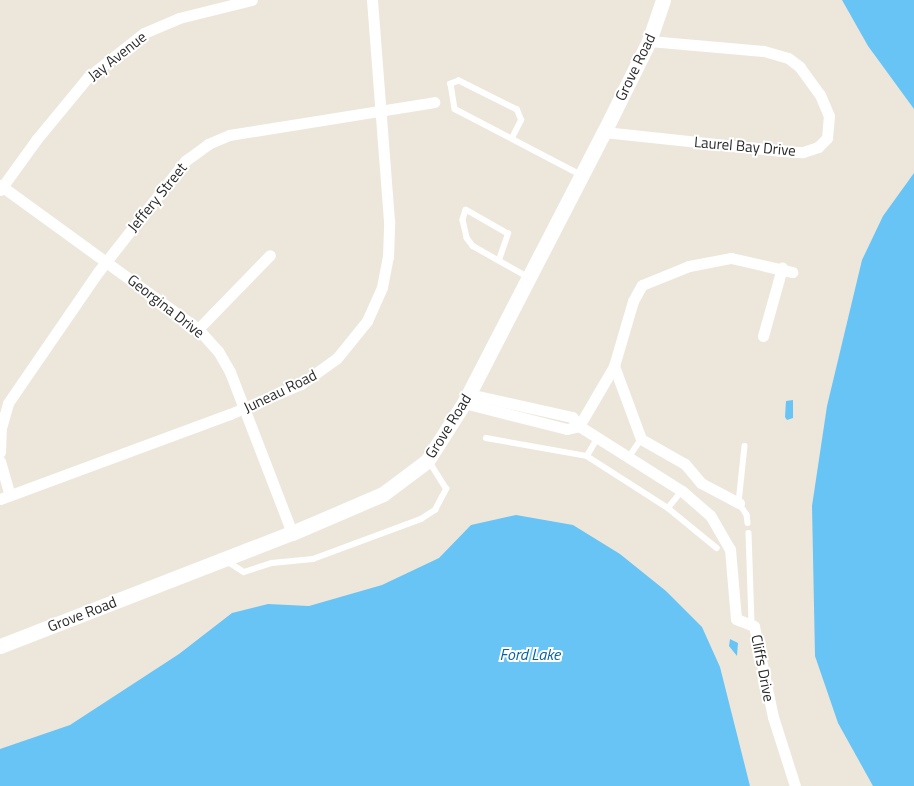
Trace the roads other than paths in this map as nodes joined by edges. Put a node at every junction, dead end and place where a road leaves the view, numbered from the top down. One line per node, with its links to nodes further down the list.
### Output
1 (252, 0): 10 (street, Jay Avenue)
2 (372, 0): 6 (street, Juneau Road)
3 (664, 0): 4 (main road, Grove Road)
4 (649, 41): 7 (main road, Grove Road); 7 (street, Laurel Bay Drive)
5 (434, 102): 6 (street, Jeffery Street)
6 (380, 109): 13 (street, Jeffery Street); 19 (street, Juneau Road)
7 (604, 132): 9 (main road, Grove Road)
8 (512, 138): 8 (lane); 9 (lane)
9 (582, 174): 14 (main road, Grove Road)
10 (1, 187): 13 (street, Georgina Drive)
11 (270, 255): 15 (street)
12 (499, 260): 12 (lane); 14 (lane)
13 (107, 261): 15 (street, Georgina Drive); 25 (street, Jeffery Street)
14 (528, 277): 18 (main road, Grove Road)
15 (198, 329): 19 (street, Georgina Drive)
16 (764, 336): 17 (street)
17 (614, 366): 20 (street); 23 (street)
18 (466, 399): 20 (street, Cliffs Drive); 28 (main road, Grove Road)
19 (244, 409): 31 (street, Juneau Road); 35 (street, Georgina Drive)
20 (579, 426): 21 (street, Cliffs Drive)
21 (598, 437): 26 (lane); 27 (street, Cliffs Drive)
22 (486, 438): 26 (lane)
23 (641, 439): 27 (lane); 32 (street)
24 (745, 446): 32 (lane)
25 (0, 452)
26 (587, 456): 33 (lane)
27 (629, 457): 30 (street, Cliffs Drive)
28 (428, 460): 35 (main road, Grove Road); 38 (lane)
29 (0, 461): 31 (street)
30 (682, 491): 33 (lane); 39 (street, Cliffs Drive)
31 (5, 497)
32 (739, 503): 34 (lane)
33 (668, 508): 37 (lane)
34 (748, 523)
35 (292, 533): 38 (main road, Grove Road)
36 (749, 533): 39 (lane)
37 (717, 548)
38 (223, 558): 40 (main road, Grove Road)
39 (752, 622): 41 (street, Cliffs Drive)
40 (0, 646)
41 (795, 786)

